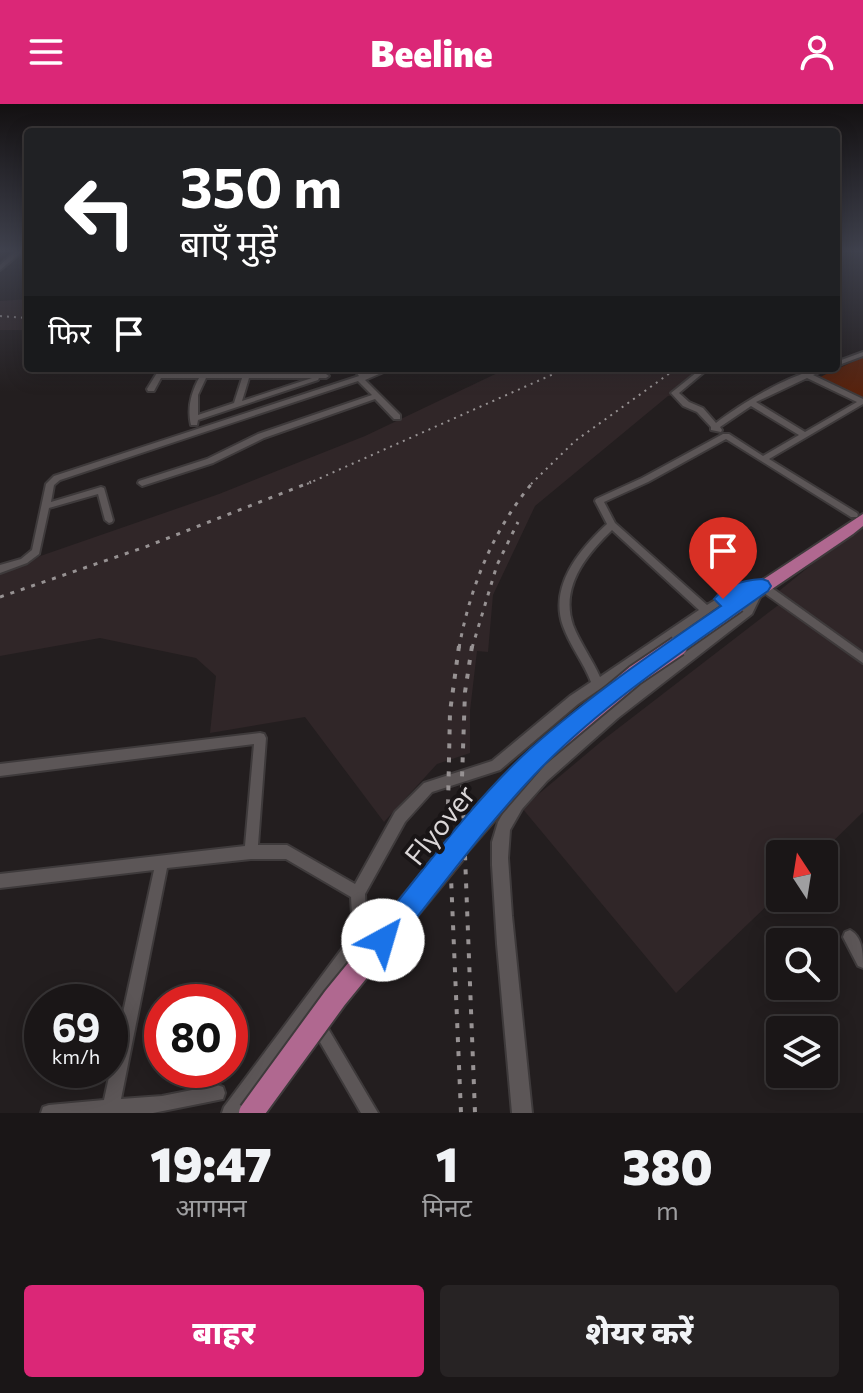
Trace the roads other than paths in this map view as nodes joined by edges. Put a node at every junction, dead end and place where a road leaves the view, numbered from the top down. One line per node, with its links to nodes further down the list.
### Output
1 (863, 354): 2 (street)
2 (840, 363)
3 (160, 372): 13 (street)
4 (207, 372): 13 (street); 22 (street)
5 (247, 372): 20 (street)
6 (287, 372): 16 (street)
7 (295, 372): 16 (street)
8 (359, 372): 14 (street)
9 (379, 372): 14 (street)
10 (701, 372): 23 (street)
11 (815, 372): 12 (street)
12 (807, 375): 18 (street); 19 (street)
13 (158, 376): 15 (street)
14 (362, 378): 17 (street); 24 (street)
15 (151, 389)
16 (283, 390): 20 (street)
17 (377, 396): 21 (street); 28 (street)
18 (750, 402): 23 (street); 25 (street)
19 (862, 402): 25 (street)
20 (237, 404): 22 (street)
21 (397, 417)
22 (193, 419): 24 (street)
23 (714, 428): 26 (street)
24 (199, 431): 29 (street)
25 (805, 435): 27 (street)
26 (726, 436): 27 (street); 32 (street)
27 (765, 458): 30 (street)
28 (142, 483)
29 (46, 506): 31 (street); 33 (street)
30 (860, 514): 34 (highway, Flyover)
31 (109, 520)
32 (612, 525): 35 (street); 37 (street)
33 (0, 569)
34 (759, 588): 35 (street); 36 (street); 40 (street); 52 (highway, Flyover, bridge)
35 (706, 610): 37 (street)
36 (863, 659)
37 (597, 684): 38 (street)
38 (517, 748): 40 (street); 44 (street)
39 (0, 770): 41 (street)
40 (544, 776): 54 (street)
41 (251, 852): 42 (street); 44 (street)
42 (162, 862): 43 (street); 49 (street)
43 (0, 881)
44 (358, 893): 47 (street)
45 (850, 937): 46 (street)
46 (863, 961)
47 (306, 1007): 51 (street); 53 (street)
48 (217, 1093): 49 (street)
49 (111, 1108): 50 (street)
50 (49, 1113)
51 (230, 1113)
52 (251, 1113)
53 (370, 1113)
54 (522, 1113)

